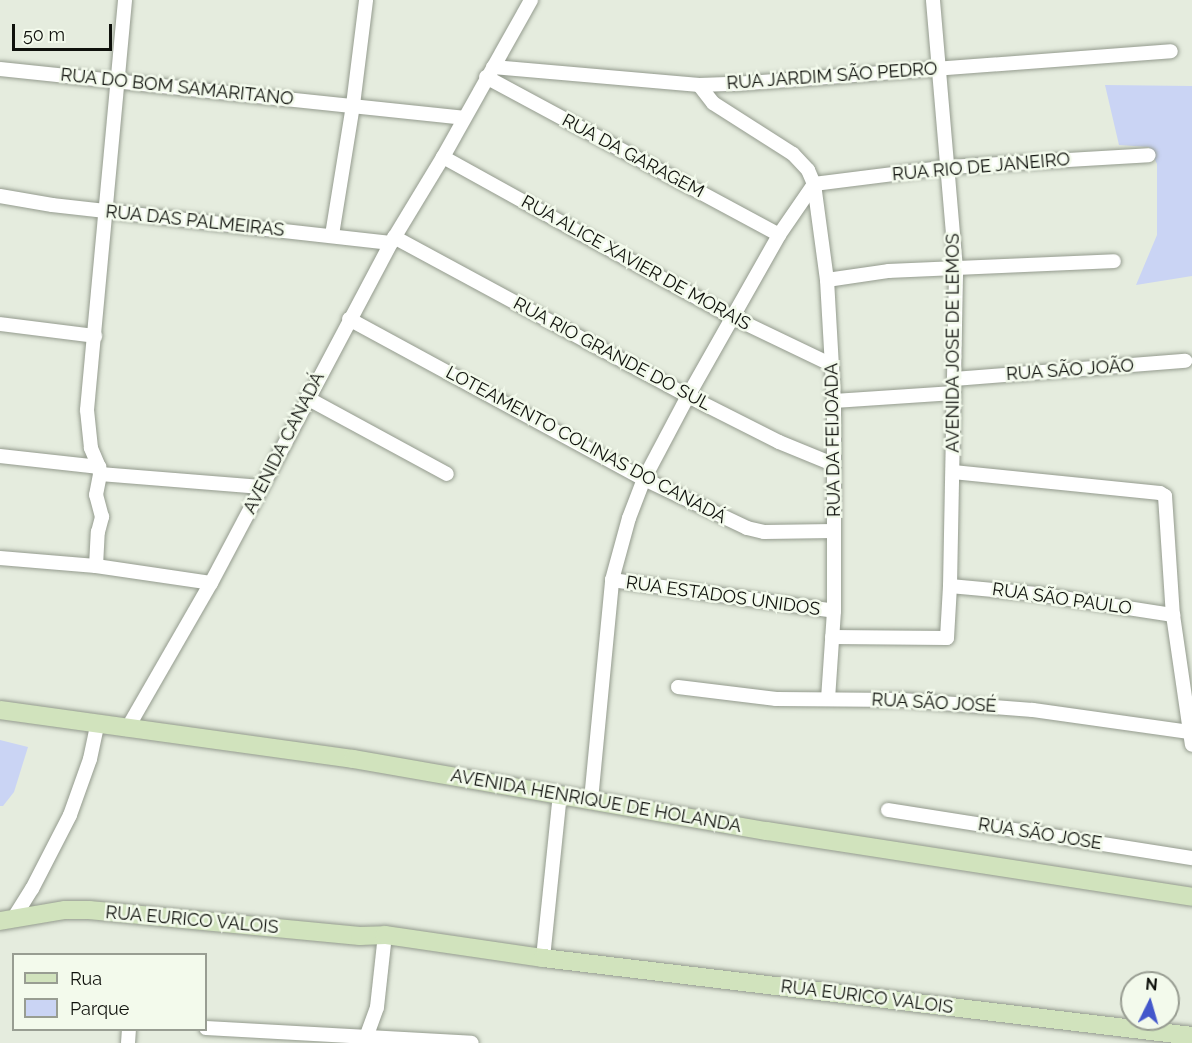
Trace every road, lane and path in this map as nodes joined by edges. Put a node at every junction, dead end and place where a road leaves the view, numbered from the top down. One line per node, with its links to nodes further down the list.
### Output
1 (125, 0): 9 (street)
2 (366, 0): 11 (street)
3 (531, 0): 8 (street, AVENIDA CANADÁ)
4 (933, 0): 6 (street, AVENIDA JOSE DE LEMOS)
5 (1171, 51): 6 (street, RUA JARDIM SÃO PEDRO)
6 (938, 67): 10 (street, RUA JARDIM SÃO PEDRO); 15 (street, AVENIDA JOSE DE LEMOS)
7 (0, 69): 9 (street, RUA DO BOM SAMARITANO)
8 (490, 72): 10 (street, RUA JARDIM SÃO PEDRO); 12 (street, AVENIDA CANADÁ); 20 (street, RUA DA GARAGEM)
9 (118, 83): 11 (street, RUA DO BOM SAMARITANO); 18 (street)
10 (699, 85): 16 (street)
11 (353, 105): 12 (street); 19 (street)
12 (463, 118): 14 (street, AVENIDA CANADÁ)
13 (1149, 155): 15 (street, RUA RIO DE JANEIRO)
14 (443, 157): 21 (street, AVENIDA CANADÁ); 25 (street, RUA ALICE XAVIER DE MORAIS)
15 (949, 167): 16 (street, RUA RIO DE JANEIRO); 23 (street, AVENIDA JOSE DE LEMOS)
16 (814, 184): 20 (street); 24 (street, RUA DA FEIJOADA)
17 (0, 196): 18 (street, RUA DAS PALMEIRAS)
18 (105, 211): 19 (street, RUA DAS PALMEIRAS); 28 (street)
19 (332, 235): 21 (street, RUA DAS PALMEIRAS)
20 (779, 235): 25 (street)
21 (392, 240): 26 (street, AVENIDA CANADÁ); 32 (street, RUA RIO GRANDE DO SUL)
22 (1114, 261): 23 (street)
23 (956, 269): 24 (street); 31 (street, AVENIDA JOSE DE LEMOS)
24 (827, 280): 30 (street, RUA DA FEIJOADA)
25 (732, 317): 30 (street, RUA ALICE XAVIER DE MORAIS); 32 (street)
26 (349, 319): 33 (street, AVENIDA CANADÁ); 40 (street, LOTEAMENTO COLINAS DO CANADÁ)
27 (0, 324): 28 (street)
28 (95, 336): 37 (street)
29 (1185, 361): 31 (street, RUA SÃO JOÃO)
30 (832, 365): 34 (street, RUA DA FEIJOADA)
31 (954, 386): 34 (street, RUA SÃO JOÃO); 38 (street, AVENIDA JOSE DE LEMOS)
32 (688, 396): 36 (street, RUA RIO GRANDE DO SUL); 40 (street)
33 (307, 398): 39 (street); 41 (street, AVENIDA CANADÁ)
34 (834, 401): 36 (street, RUA DA FEIJOADA)
35 (0, 456): 37 (street)
36 (833, 464): 42 (street, RUA DA FEIJOADA)
37 (100, 471): 41 (street); 44 (street)
38 (953, 472): 47 (street, AVENIDA JOSE DE LEMOS); 49 (street)
39 (447, 474)
40 (644, 479): 42 (street, LOTEAMENTO COLINAS DO CANADÁ); 45 (street)
41 (261, 487): 46 (street, AVENIDA CANADÁ)
42 (834, 531): 48 (street, RUA DA FEIJOADA)
43 (0, 558): 44 (street)
44 (96, 566): 46 (street)
45 (612, 580): 48 (street, RUA ESTADOS UNIDOS); 58 (street)
46 (212, 583): 55 (street, AVENIDA CANADÁ)
47 (950, 586): 49 (street, RUA SÃO PAULO); 50 (street, AVENIDA JOSE DE LEMOS)
48 (834, 611): 50 (street, RUA DA FEIJOADA)
49 (1173, 615): 56 (street)
50 (832, 637): 52 (street, RUA DA FEIJOADA)
51 (678, 687): 52 (street, RUA SÃO JOSÉ)
52 (828, 698): 56 (street, RUA SÃO JOSÉ)
53 (0, 711): 54 (main road, AVENIDA HENRIQUE DE HOLANDA)
54 (97, 725): 55 (main road, AVENIDA HENRIQUE DE HOLANDA); 62 (street)
55 (127, 729): 57 (main road, AVENIDA HENRIQUE DE HOLANDA)
56 (1191, 739)
57 (560, 794): 58 (main road, AVENIDA HENRIQUE DE HOLANDA); 64 (street)
58 (591, 800): 61 (main road, AVENIDA HENRIQUE DE HOLANDA)
59 (888, 810): 60 (street, RUA SÃO JOSE)
60 (1192, 858)
61 (1192, 897)
62 (7, 920): 63 (main road, RUA EURICO VALOIS)
63 (385, 935): 64 (main road, RUA EURICO VALOIS); 68 (street)
64 (543, 958): 66 (main road, RUA EURICO VALOIS)
65 (208, 1028): 67 (street); 69 (street)
66 (1192, 1036)
67 (309, 1039): 68 (street)
68 (366, 1040): 70 (street)
69 (206, 1043)
70 (471, 1043)

